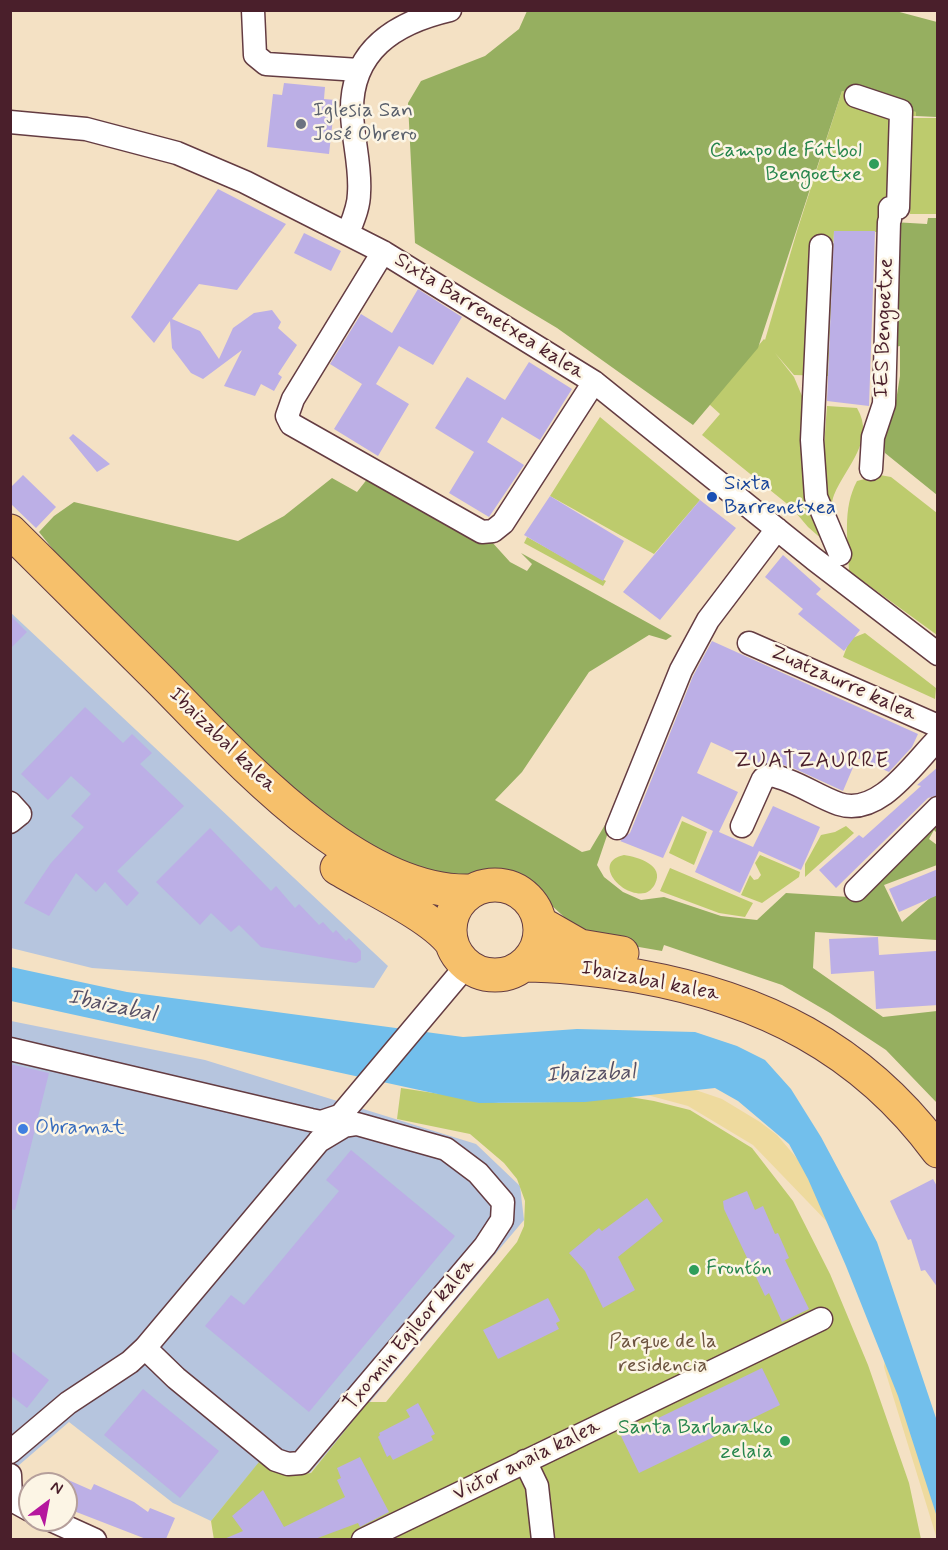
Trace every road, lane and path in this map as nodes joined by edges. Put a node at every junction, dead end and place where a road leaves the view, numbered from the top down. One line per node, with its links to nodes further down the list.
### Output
1 (253, 10): 3 (street)
2 (450, 10): 3 (street)
3 (359, 70): 6 (street)
4 (856, 96): 10 (street, IES Bengoetxe)
5 (10, 122): 6 (street, Sixta Barrenetxea kalea)
6 (348, 233): 8 (street, Sixta Barrenetxea kalea)
7 (821, 246): 13 (street)
8 (383, 252): 9 (street, Sixta Barrenetxea kalea); 9 (street, Sixta Barrenetxea kalea)
9 (594, 382): 11 (street, Sixta Barrenetxea kalea)
10 (871, 469)
11 (777, 529): 15 (street, Sixta Barrenetxea kalea); 25 (street)
12 (10, 531): 27 (highway, Ibaizabal kalea)
13 (840, 554)
14 (10, 562): 29 (highway, Ibaizabal kalea)
15 (912, 634): 17 (street, Sixta Barrenetxea kalea); 18 (street)
16 (749, 643): 19 (street, Zuatzaurre kalea)
17 (938, 654)
18 (938, 659)
19 (938, 726)
20 (938, 739): 24 (street, Zuatzaurre kalea)
21 (10, 803): 23 (street)
22 (938, 808): 26 (street)
23 (10, 822)
24 (742, 825)
25 (617, 828)
26 (856, 890)
27 (471, 891): 28 (highway); 29 (highway)
28 (540, 923): 30 (highway); 34 (highway, Ibaizabal kalea)
29 (454, 947): 30 (highway); 33 (street)
30 (524, 965): 36 (highway, Ibaizabal kalea)
31 (10, 1049): 32 (street)
32 (294, 1116): 33 (street); 35 (street)
33 (349, 1119): 35 (street); 38 (street, Txomin Egileor kalea)
34 (938, 1120)
35 (324, 1137): 38 (street)
36 (938, 1151)
37 (820, 1319): 40 (street, Victor anaia kalea)
38 (145, 1348): 39 (street)
39 (10, 1452)
40 (525, 1461): 45 (street, Victor anaia kalea); 46 (street)
41 (10, 1476): 42 (street)
42 (11, 1499)
43 (78, 1532): 44 (street)
44 (95, 1539)
45 (363, 1539)
46 (543, 1539)

